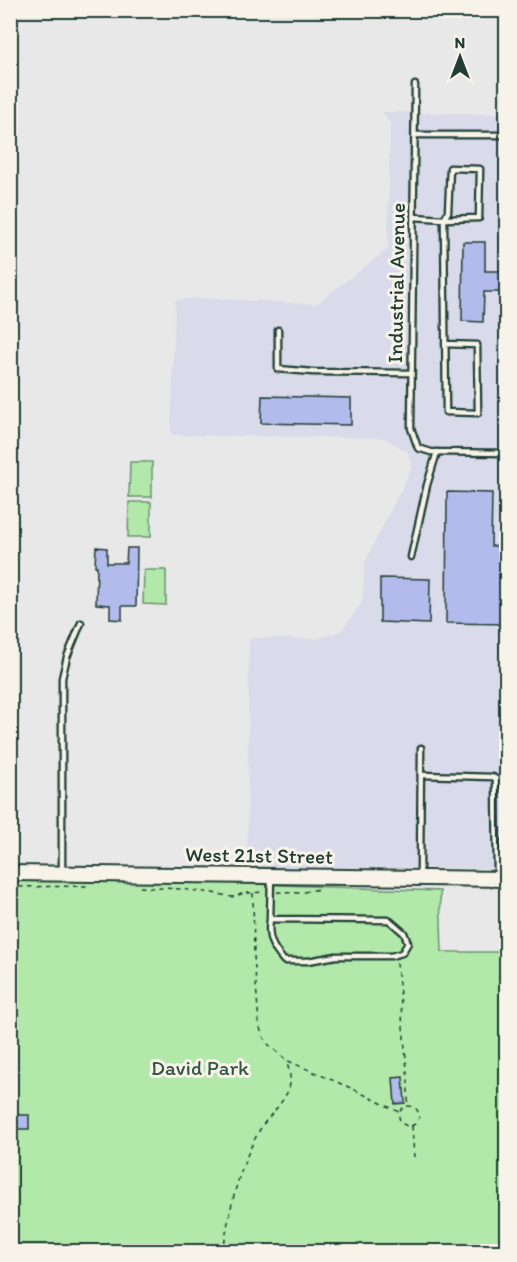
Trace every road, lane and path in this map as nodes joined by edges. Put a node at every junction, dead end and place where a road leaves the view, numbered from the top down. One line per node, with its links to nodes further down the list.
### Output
1 (415, 85): 2 (lane, Industrial Avenue)
2 (415, 135): 3 (lane); 4 (lane, Industrial Avenue)
3 (507, 135)
4 (414, 217): 5 (lane); 8 (lane, Industrial Avenue)
5 (444, 219): 5 (lane); 7 (lane)
6 (278, 330): 8 (lane)
7 (445, 344): 7 (lane)
8 (411, 373): 9 (lane, Industrial Avenue)
9 (437, 452): 10 (lane, Industrial Avenue); 11 (lane)
10 (507, 453)
11 (411, 557)
12 (81, 623): 16 (lane)
13 (421, 748): 14 (lane)
14 (421, 775): 18 (lane); 19 (lane)
15 (10, 873): 16 (street, West 21st Street)
16 (62, 874): 17 (street, West 21st Street)
17 (272, 876): 18 (street, West 21st Street); 25 (lane)
18 (420, 878): 19 (street, West 21st Street)
19 (502, 879)
20 (97, 886): 21 (path)
21 (10, 887)
22 (135, 887): 24 (path)
23 (324, 889): 25 (path)
24 (252, 892): 25 (path); 28 (path)
25 (271, 892): 26 (lane)
26 (270, 919): 27 (lane); 27 (lane)
27 (396, 954): 29 (path)
28 (286, 1060): 30 (path); 33 (path)
29 (408, 1105): 30 (path); 31 (path)
30 (399, 1112): 31 (path)
31 (412, 1126): 32 (path)
32 (414, 1158)
33 (223, 1251)

